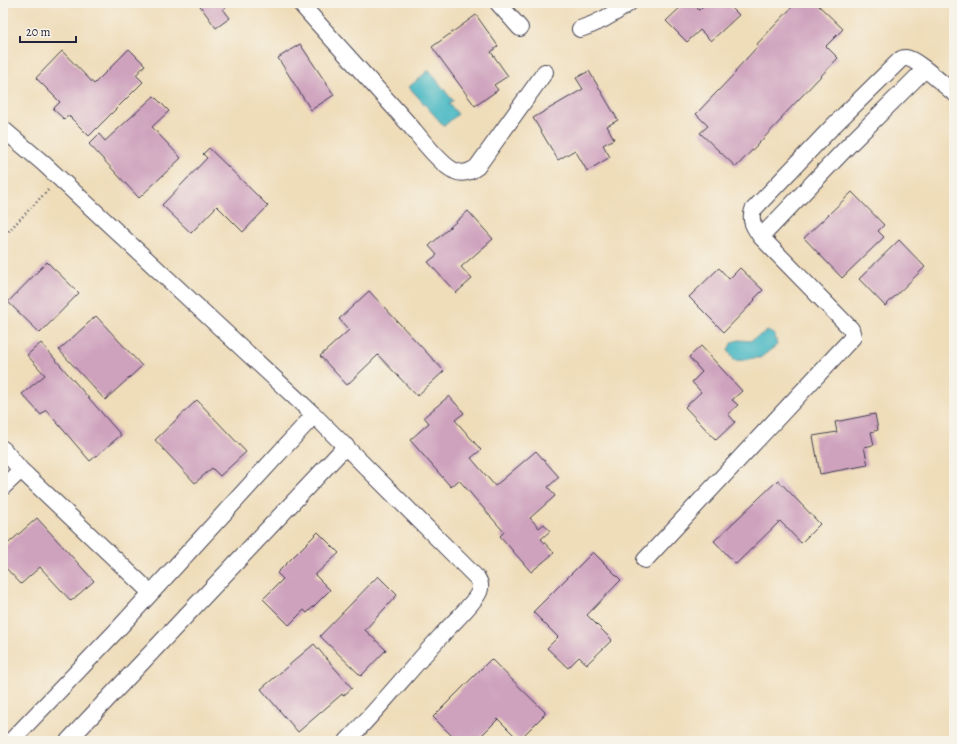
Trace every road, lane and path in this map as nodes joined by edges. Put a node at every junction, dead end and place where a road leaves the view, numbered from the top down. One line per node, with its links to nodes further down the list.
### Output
1 (300, 3): 7 (street)
2 (498, 3): 4 (street)
3 (629, 3): 5 (street)
4 (520, 28)
5 (580, 29)
6 (925, 69): 8 (street); 12 (street); 12 (street)
7 (545, 72)
8 (954, 93)
9 (3, 129): 10 (street)
10 (59, 178): 11 (path); 13 (street)
11 (3, 237)
12 (761, 237): 18 (street)
13 (314, 415): 14 (street); 19 (street)
14 (346, 446): 21 (street); 22 (street)
15 (3, 449): 16 (street)
16 (22, 470): 17 (street); 19 (street)
17 (3, 487)
18 (645, 560)
19 (151, 593): 20 (street)
20 (11, 741)
21 (68, 741)
22 (347, 741)

